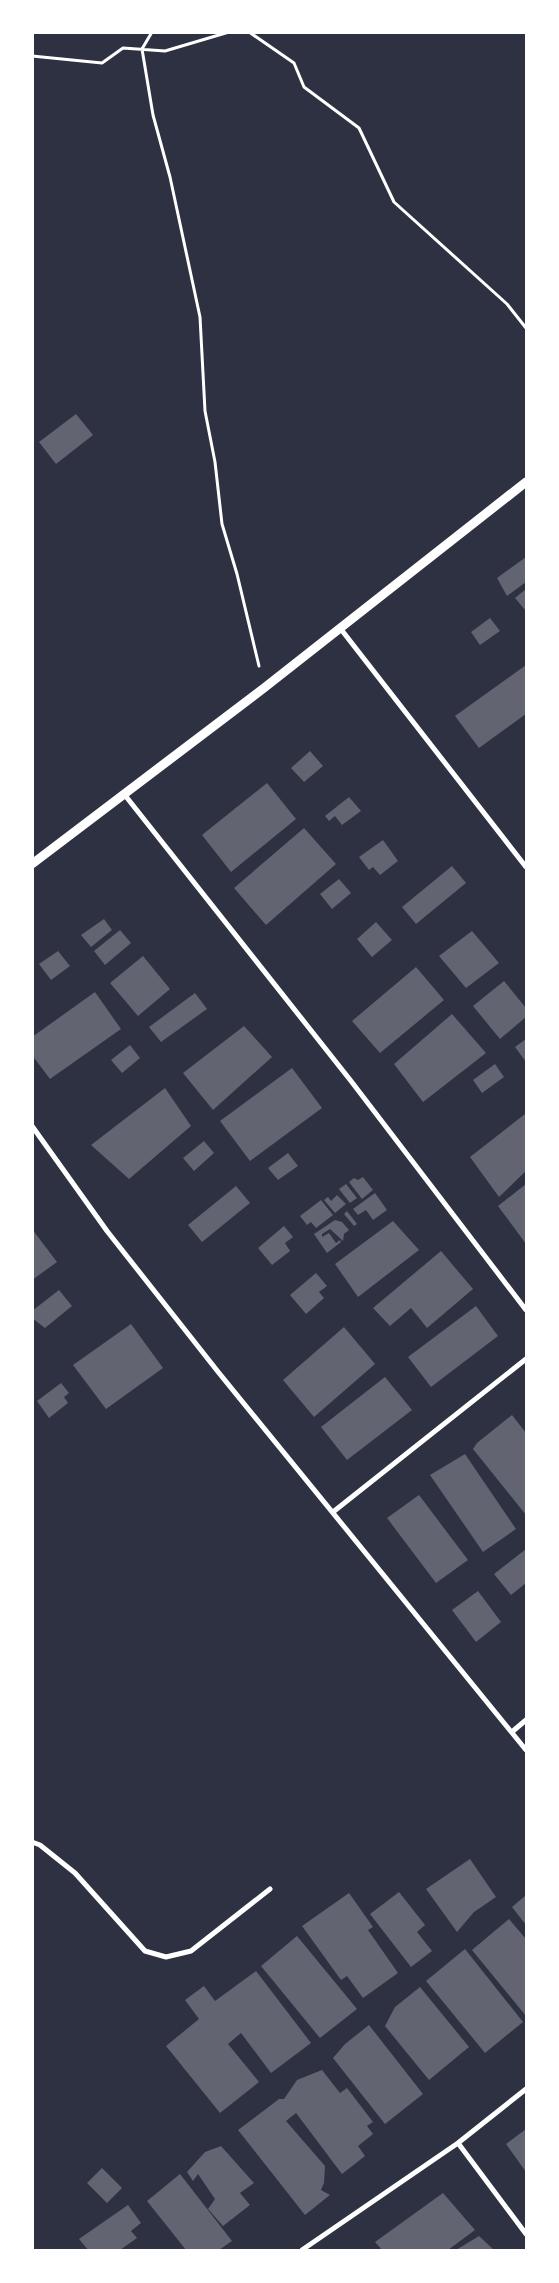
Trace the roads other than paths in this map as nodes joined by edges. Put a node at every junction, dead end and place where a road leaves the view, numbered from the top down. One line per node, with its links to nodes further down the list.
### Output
1 (526, 482): 2 (street)
2 (340, 628): 3 (street); 5 (street)
3 (124, 794): 4 (street); 7 (street)
4 (32, 864)
5 (526, 867)
6 (32, 1126): 9 (street)
7 (526, 1310)
8 (526, 1359): 9 (street)
9 (333, 1512): 11 (street)
10 (526, 1720): 11 (street)
11 (513, 1731): 12 (street)
12 (526, 1750)
13 (32, 1842): 14 (street)
14 (270, 1889)
15 (526, 2089): 16 (street)
16 (458, 2143): 17 (street); 18 (street)
17 (526, 2234)
18 (302, 2250)

